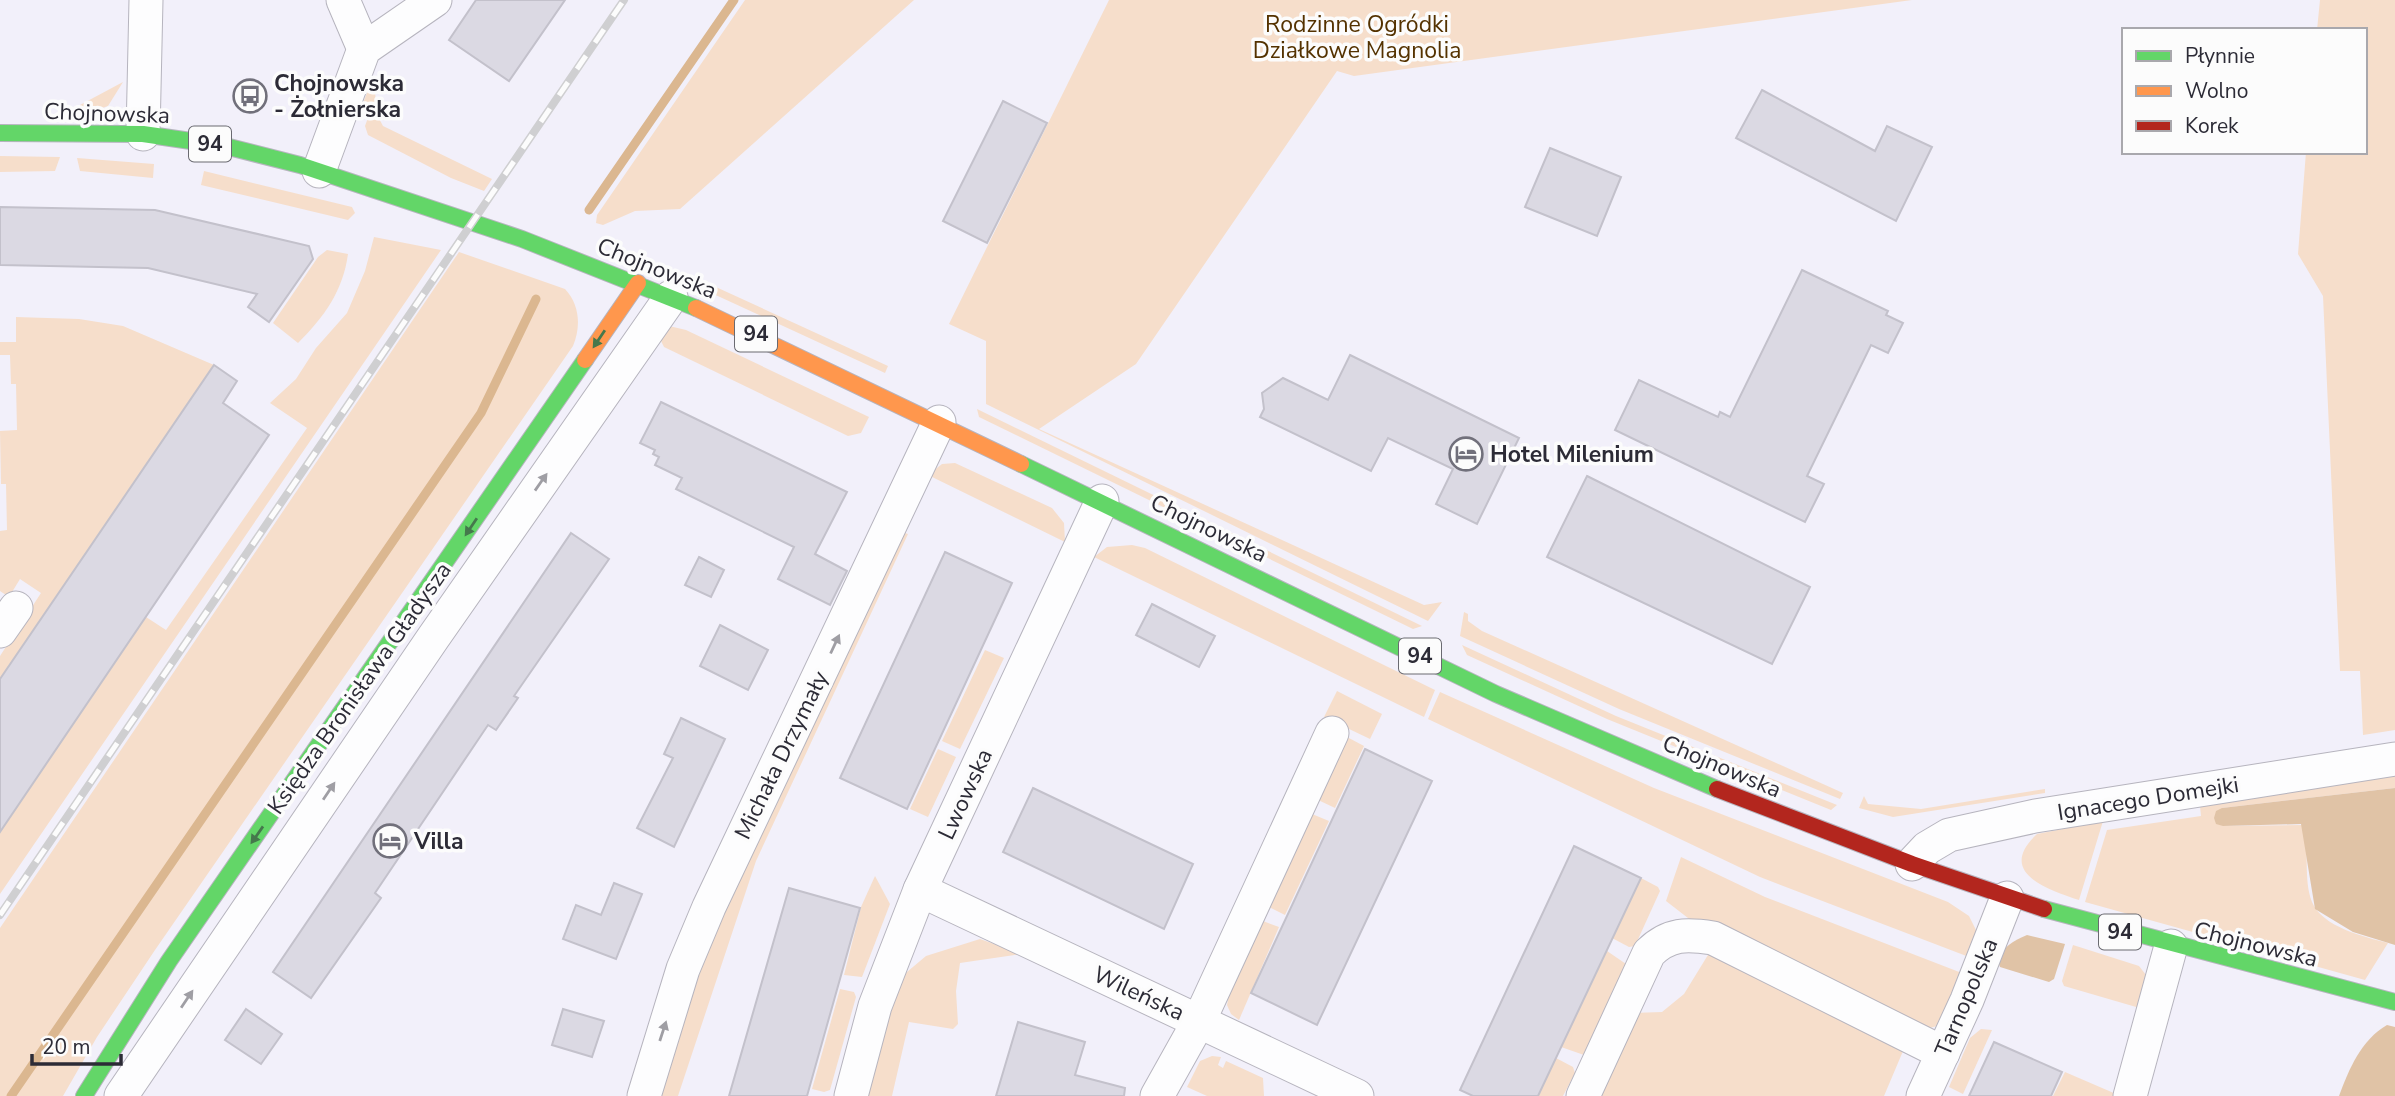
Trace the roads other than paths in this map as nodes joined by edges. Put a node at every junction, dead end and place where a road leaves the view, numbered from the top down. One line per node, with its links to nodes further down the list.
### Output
1 (146, 0): 6 (street)
2 (344, 0): 4 (street)
3 (436, 0): 4 (street)
4 (364, 49): 7 (street)
5 (0, 133): 6 (main road, Chojnowska / 94)
6 (143, 134): 7 (main road, Chojnowska / 94)
7 (319, 172): 8 (main road, Chojnowska / 94)
8 (638, 283): 9 (main road, Chojnowska / 94); 21 (main road, Księdza Bronisława Gładysza, one-way to 21)
9 (671, 297): 10 (main road, Chojnowska / 94); 22 (street, Księdza Bronisława Gładysza, one-way to 9)
10 (939, 422): 11 (main road, Chojnowska / 94); 23 (street, Michała Drzymały, one-way to 10)
11 (1102, 501): 14 (main road, Chojnowska / 94); 15 (street, Lwowska)
12 (1332, 733): 19 (street)
13 (2395, 759): 14 (street, Ignacego Domejki)
14 (1912, 864): 16 (main road, Chojnowska / 94)
15 (920, 890): 19 (street, Wileńska); 24 (street, Lwowska)
16 (2007, 898): 17 (main road, Chojnowska / 94); 20 (street, Tarnopolska)
17 (2171, 946): 18 (main road, Chojnowska / 94); 29 (street)
18 (2395, 1002)
19 (1199, 1021): 25 (street); 26 (street, Wileńska)
20 (1942, 1053): 27 (street); 28 (street, Tarnopolska)
21 (84, 1096)
22 (121, 1096)
23 (644, 1096)
24 (851, 1096)
25 (1157, 1096)
26 (1357, 1096)
27 (1583, 1096)
28 (1923, 1096)
29 (2130, 1096)

